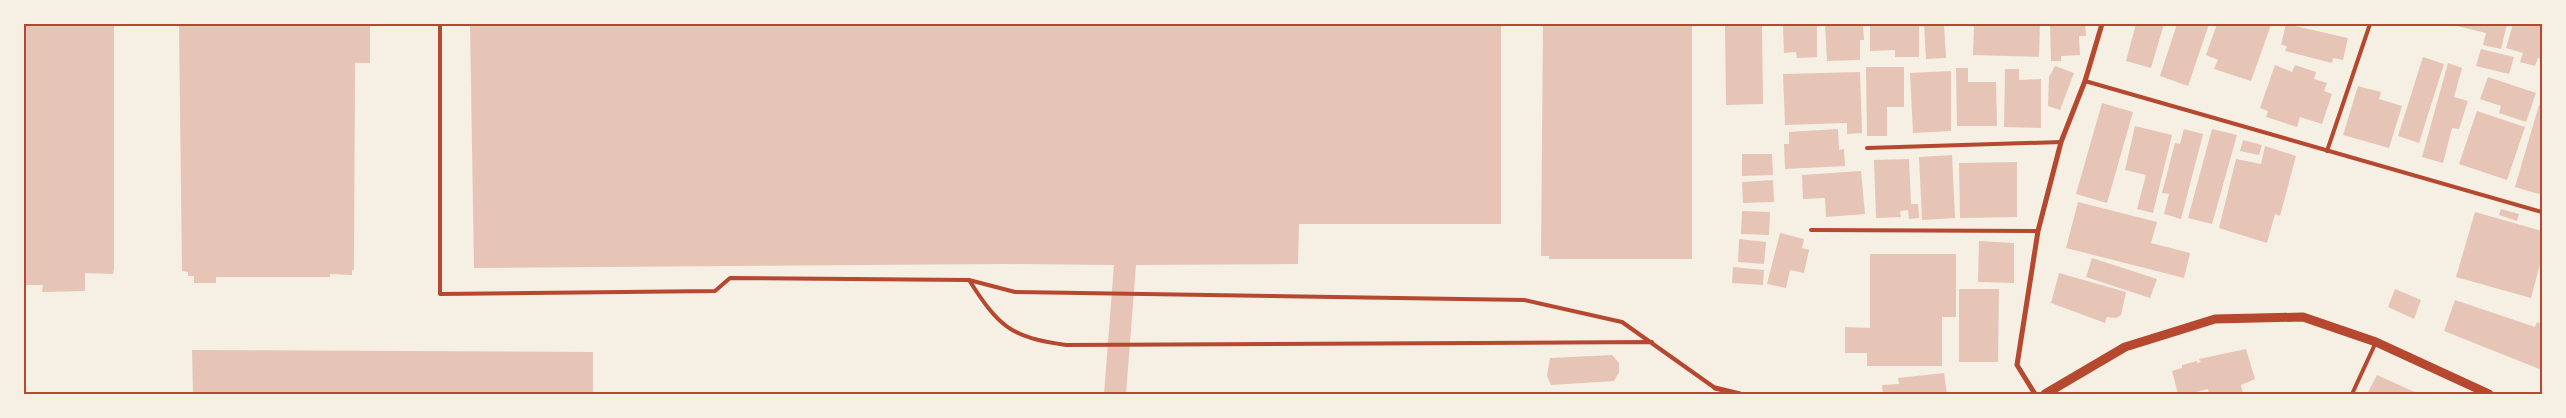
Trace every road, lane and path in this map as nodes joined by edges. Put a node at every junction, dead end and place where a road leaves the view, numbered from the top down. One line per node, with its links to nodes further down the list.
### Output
1 (440, 24): 11 (lane)
2 (2102, 24): 4 (street)
3 (2370, 24): 7 (lane)
4 (2085, 80): 5 (street); 7 (lane)
5 (2061, 142): 6 (lane); 10 (street)
6 (1867, 148)
7 (2327, 151): 8 (lane)
8 (2542, 212)
9 (1811, 230): 10 (lane)
10 (2038, 231): 16 (street)
11 (969, 280): 12 (lane); 12 (lane)
12 (1652, 342): 14 (lane)
13 (2376, 342): 17 (street); 18 (lane); 19 (street)
14 (1715, 388): 15 (street)
15 (1740, 394)
16 (2035, 394)
17 (2045, 394)
18 (2352, 394)
19 (2489, 394)

